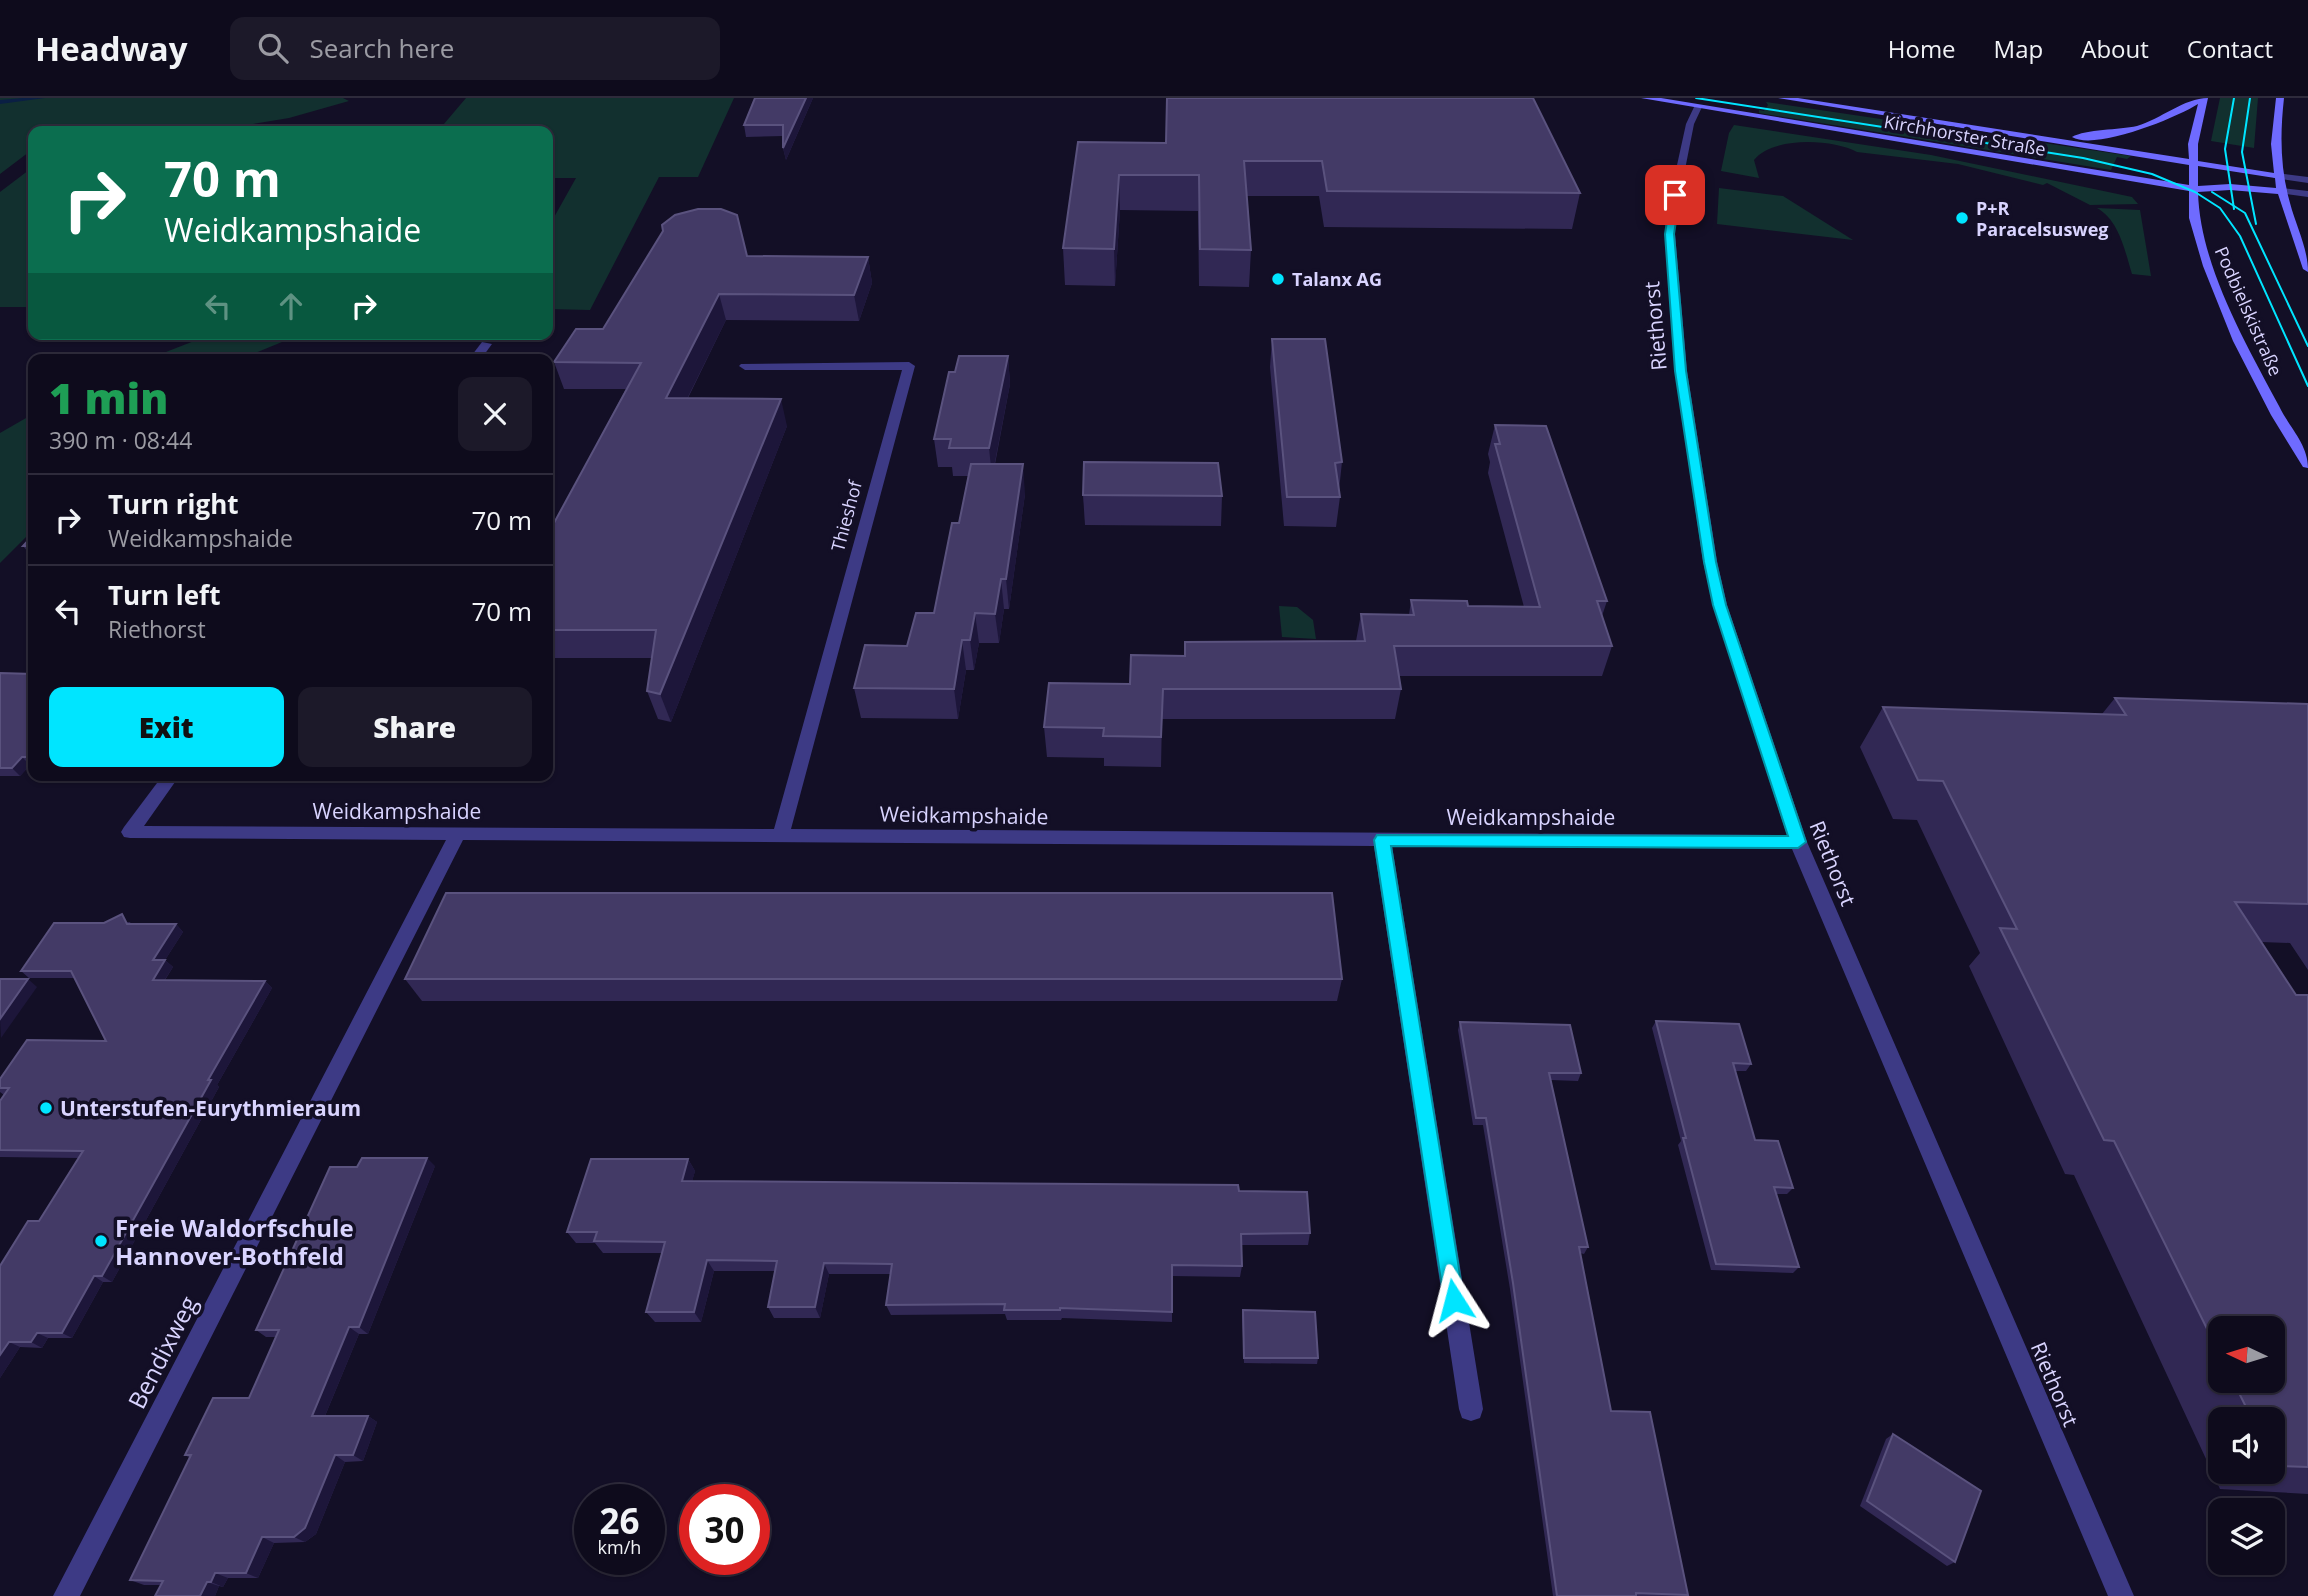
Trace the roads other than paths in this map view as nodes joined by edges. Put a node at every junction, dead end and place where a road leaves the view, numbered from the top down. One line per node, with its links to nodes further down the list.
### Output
1 (1645, 98): 6 (main road, Kirchhorster Straße)
2 (1704, 98): 6 (main road)
3 (1782, 98): 7 (main road, Kirchhorster Straße)
4 (2203, 98): 7 (main road); 8 (main road, Podbielskistraße)
5 (2280, 98): 9 (main road)
6 (1698, 107): 11 (main road, Kirchhorster Straße); 23 (street, Riethorst)
7 (2028, 135): 8 (main road, Kirchhorster Straße)
8 (2192, 162): 9 (main road, Kirchhorster Straße); 11 (main road, Podbielskistraße)
9 (2277, 176): 10 (street); 12 (main road)
10 (2308, 180)
11 (2194, 189): 12 (main road, Kirchhorster Straße); 18 (main road, Podbielskistraße)
12 (2281, 191): 13 (street); 14 (main road)
13 (2308, 194)
14 (2308, 269)
15 (486, 345): 16 (street)
16 (479, 354)
17 (745, 366): 21 (street, Thieshof)
18 (2308, 464)
19 (168, 781): 20 (street, Weidkampshaide)
20 (458, 834): 21 (street, Weidkampshaide); 25 (street, Bendixweg)
21 (781, 836): 22 (street, Weidkampshaide)
22 (1382, 840): 23 (street, Weidkampshaide); 24 (street)
23 (1798, 842): 26 (street, Riethorst)
24 (1471, 1409)
25 (66, 1596)
26 (2121, 1596)

